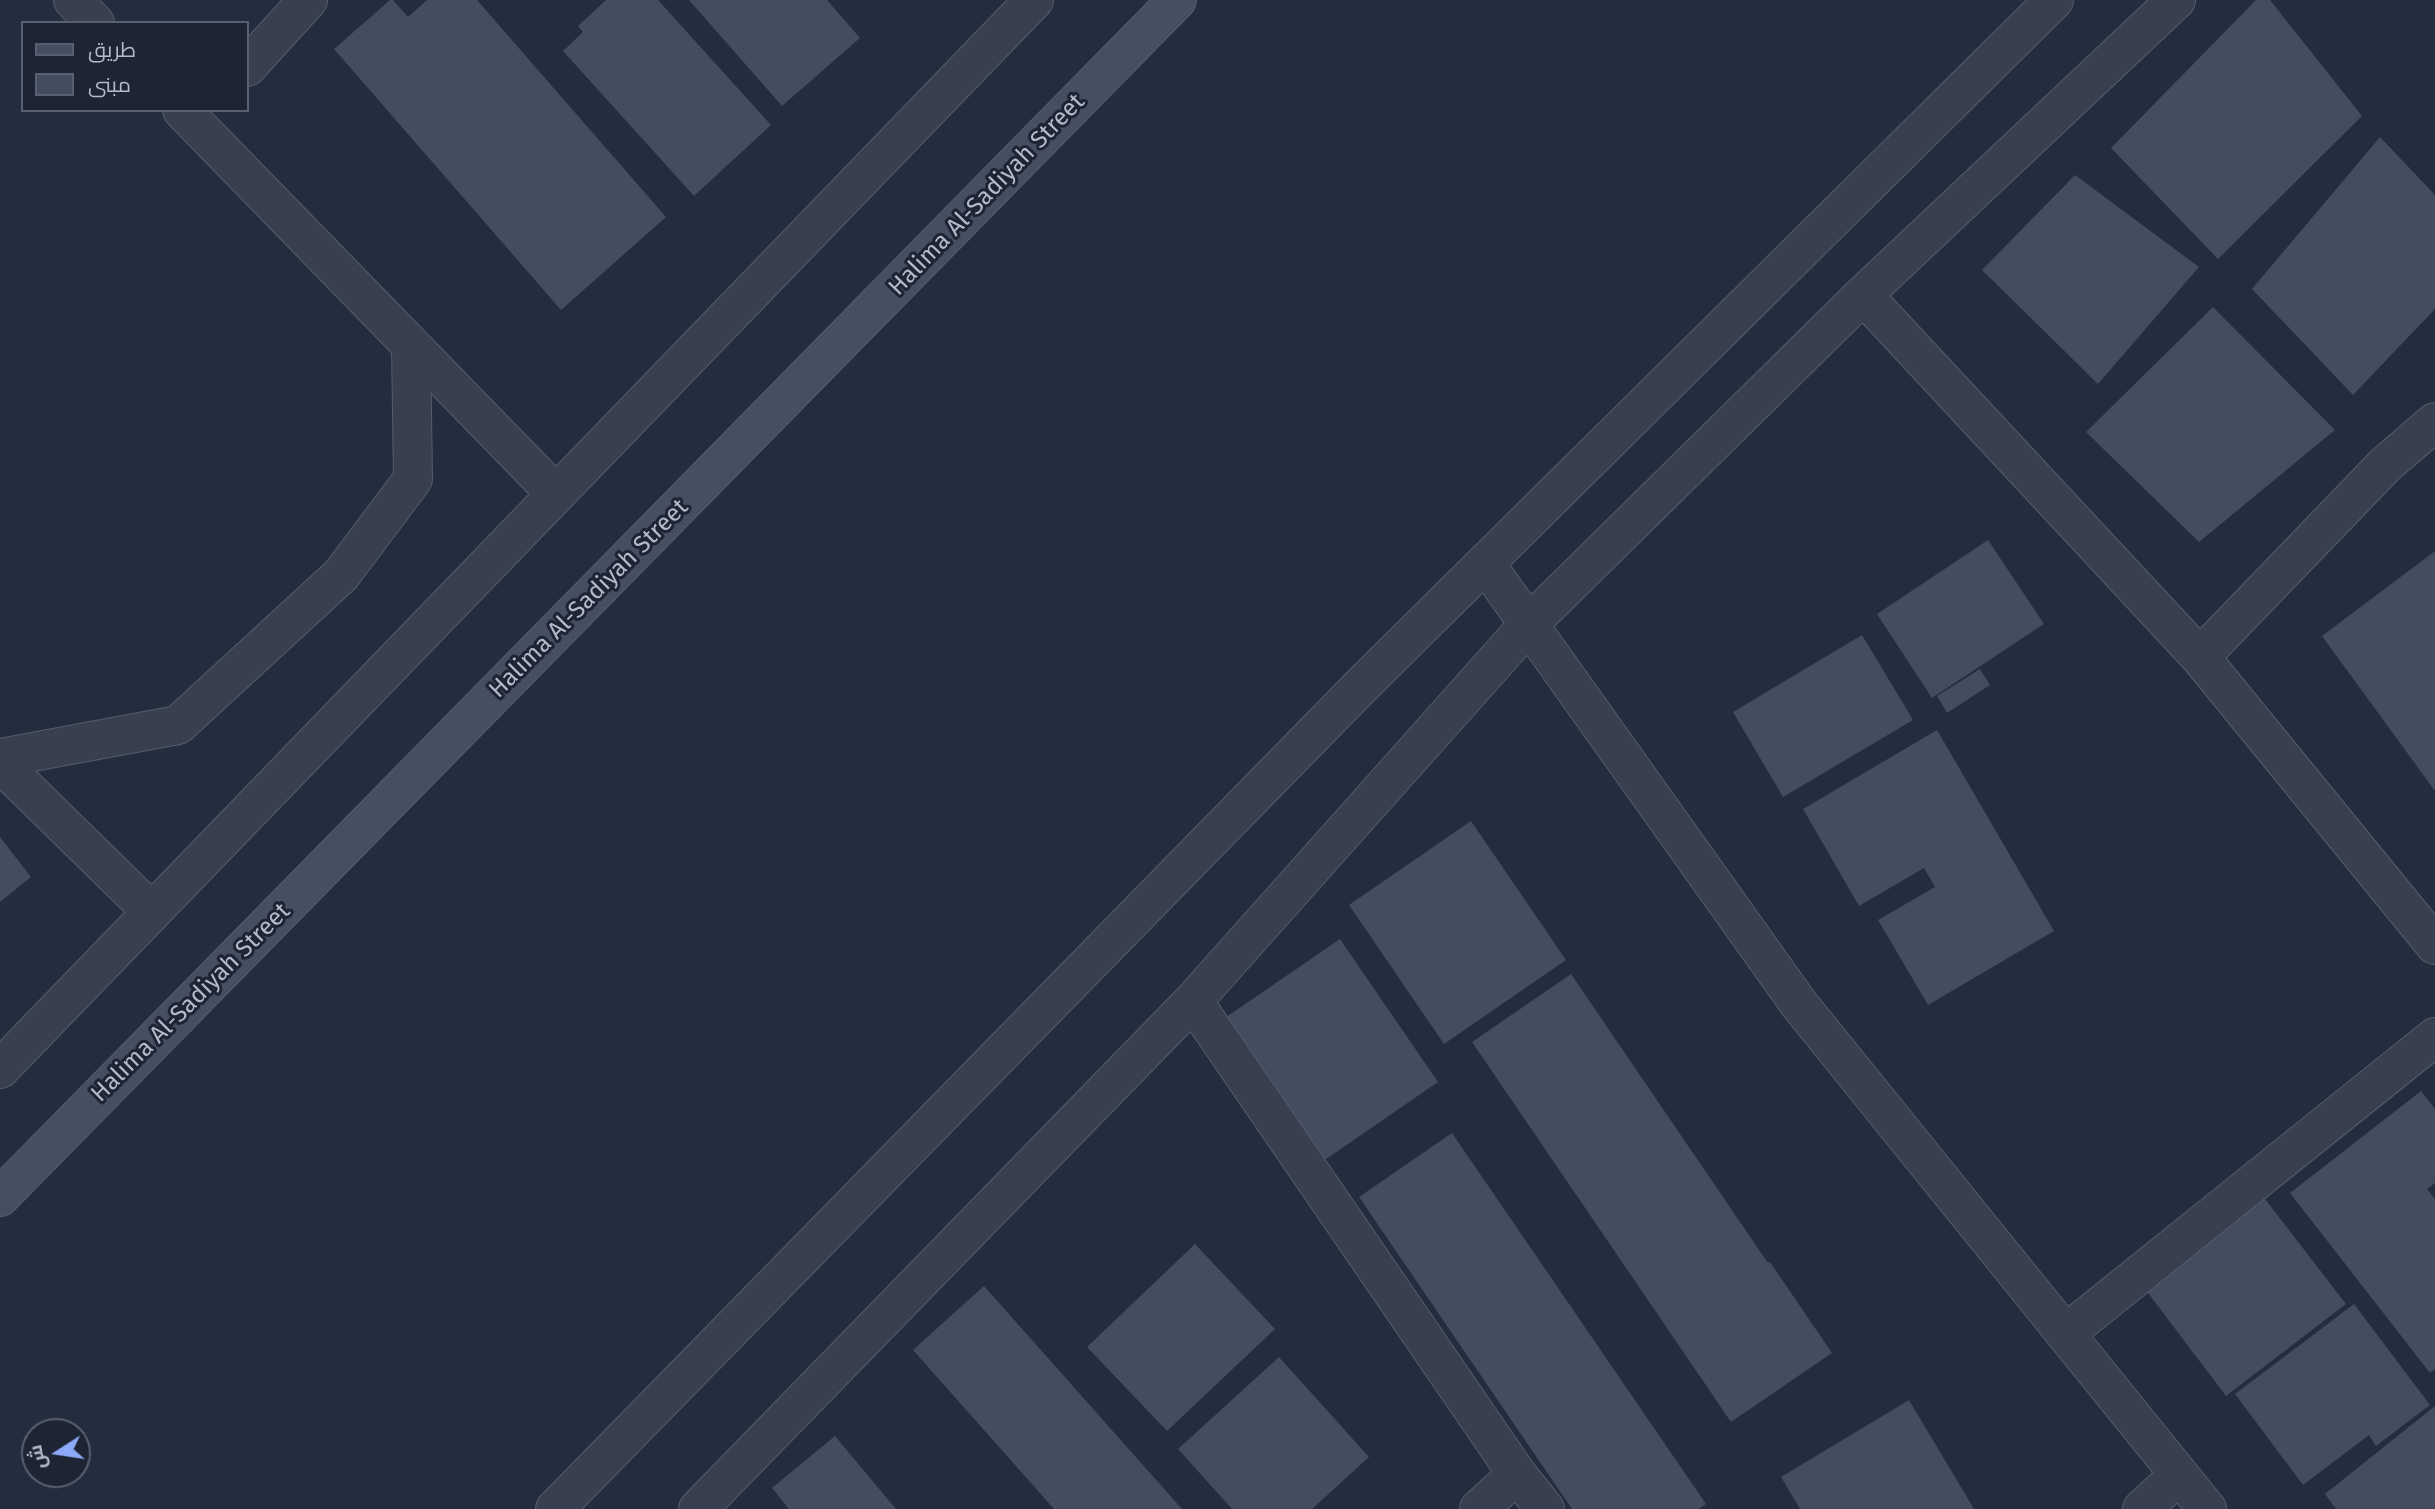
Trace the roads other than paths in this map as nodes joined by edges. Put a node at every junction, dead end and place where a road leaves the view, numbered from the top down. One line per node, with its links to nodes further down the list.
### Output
1 (73, 0): 7 (street)
2 (308, 0): 8 (street)
3 (1034, 0): 13 (street)
4 (1177, 0): 23 (street, Halima Al-Sadiyah Street)
5 (2054, 0): 14 (street)
6 (2176, 0): 10 (street)
7 (93, 21)
8 (248, 66)
9 (195, 115): 11 (street)
10 (1863, 295): 15 (street); 16 (street)
11 (411, 345): 13 (street); 17 (street)
12 (2435, 422): 16 (street)
13 (556, 494): 18 (street)
14 (1485, 563): 15 (street); 27 (street)
15 (1529, 624): 20 (street); 24 (street)
16 (2200, 657): 19 (street)
17 (0, 761): 18 (street)
18 (152, 912): 22 (street)
19 (2435, 945)
20 (1193, 1001): 25 (street); 28 (street)
21 (2435, 1037): 24 (street)
22 (0, 1069)
23 (0, 1197)
24 (2065, 1334): 26 (street)
25 (1517, 1474): 29 (street); 30 (street)
26 (2179, 1475): 31 (street); 32 (street)
27 (555, 1509)
28 (698, 1509)
29 (1479, 1509)
30 (1545, 1509)
31 (2142, 1509)
32 (2207, 1509)

